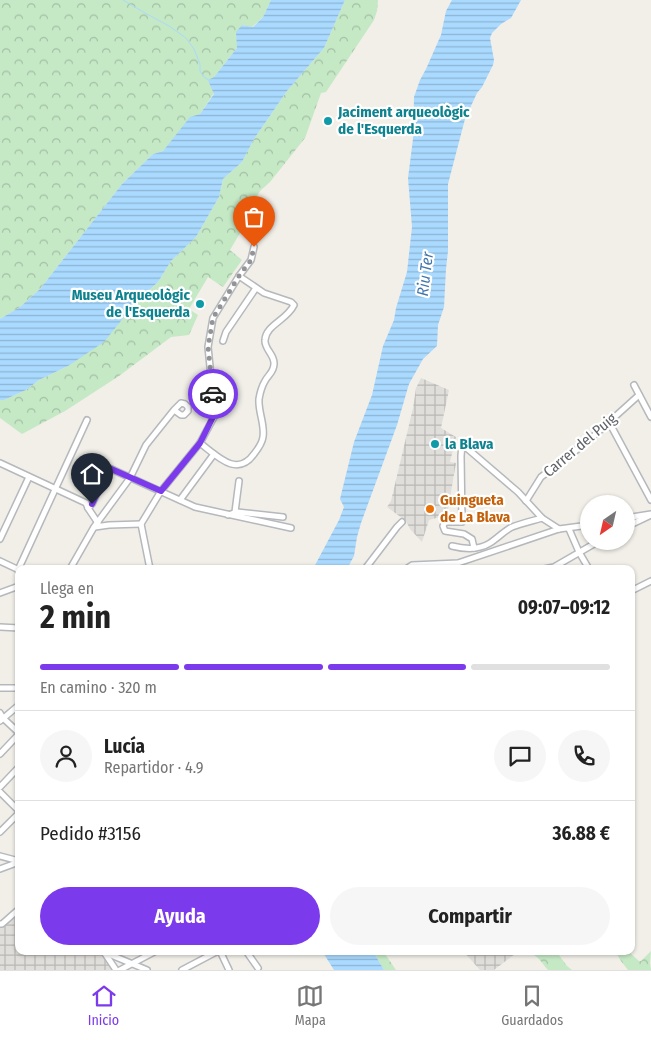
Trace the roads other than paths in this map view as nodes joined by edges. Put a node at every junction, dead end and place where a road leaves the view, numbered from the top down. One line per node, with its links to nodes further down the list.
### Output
1 (254, 247): 2 (street)
2 (239, 276): 3 (street); 11 (street)
3 (256, 288): 4 (street); 12 (street)
4 (223, 342)
5 (634, 386): 6 (street)
6 (639, 395): 8 (street); 10 (street, Carrer del Puig)
7 (174, 410): 15 (street)
8 (651, 417)
9 (86, 420): 17 (street)
10 (609, 422): 20 (street); 21 (street, Carrer del Puig)
11 (200, 443): 12 (street); 18 (street)
12 (214, 454): 19 (street)
13 (1, 466): 14 (street)
14 (29, 477): 17 (street); 37 (street)
15 (130, 478): 18 (street); 22 (street); 32 (street)
16 (239, 481): 23 (street)
17 (55, 488): 22 (street); 43 (street)
18 (161, 491): 19 (street); 31 (street)
19 (180, 500): 25 (street)
20 (651, 500)
21 (526, 501): 28 (street); 39 (street)
22 (88, 508): 32 (street)
23 (235, 512): 25 (street); 26 (street)
24 (651, 514): 27 (street); 30 (street)
25 (228, 515): 34 (street)
26 (283, 517)
27 (635, 517)
28 (542, 518): 36 (street); 39 (street)
29 (402, 522): 46 (street)
30 (635, 522)
31 (142, 524): 32 (street); 45 (street)
32 (96, 525): 44 (street)
33 (580, 526): 35 (street)
34 (291, 528)
35 (569, 528): 36 (street); 41 (street)
36 (559, 529): 47 (street)
37 (0, 539)
38 (452, 546): 39 (street)
39 (474, 548)
40 (583, 550): 41 (street)
41 (579, 552): 48 (street); 49 (street)
42 (0, 561): 50 (street)
43 (20, 565)
44 (72, 565)
45 (149, 565)
46 (368, 565)
47 (412, 565)
48 (557, 565)
49 (587, 565)
50 (15, 568)
51 (651, 581): 53 (street)
52 (15, 587): 54 (street)
53 (635, 589)
54 (0, 592)
55 (0, 627): 56 (street)
56 (15, 628)
57 (0, 688): 58 (street)
58 (15, 688)
59 (15, 708): 60 (street)
60 (1, 718): 61 (street)
61 (15, 730)
62 (15, 738): 63 (street)
63 (0, 754)
64 (15, 771): 65 (street)
65 (0, 787)
66 (0, 792): 67 (street)
67 (15, 808)
68 (15, 816): 69 (street)
69 (0, 832)
70 (0, 856): 71 (street)
71 (15, 861)
72 (15, 863): 73 (street)
73 (0, 869)
74 (15, 913): 75 (street)
75 (0, 924)
76 (106, 955): 84 (street)
77 (111, 955): 82 (street)
78 (149, 955): 82 (street)
79 (211, 955): 87 (street)
80 (221, 955): 88 (street)
81 (249, 955): 83 (street)
82 (133, 964): 85 (street); 86 (street)
83 (258, 968)
84 (116, 970)
85 (120, 970)
86 (147, 970)
87 (182, 970)
88 (229, 970)

